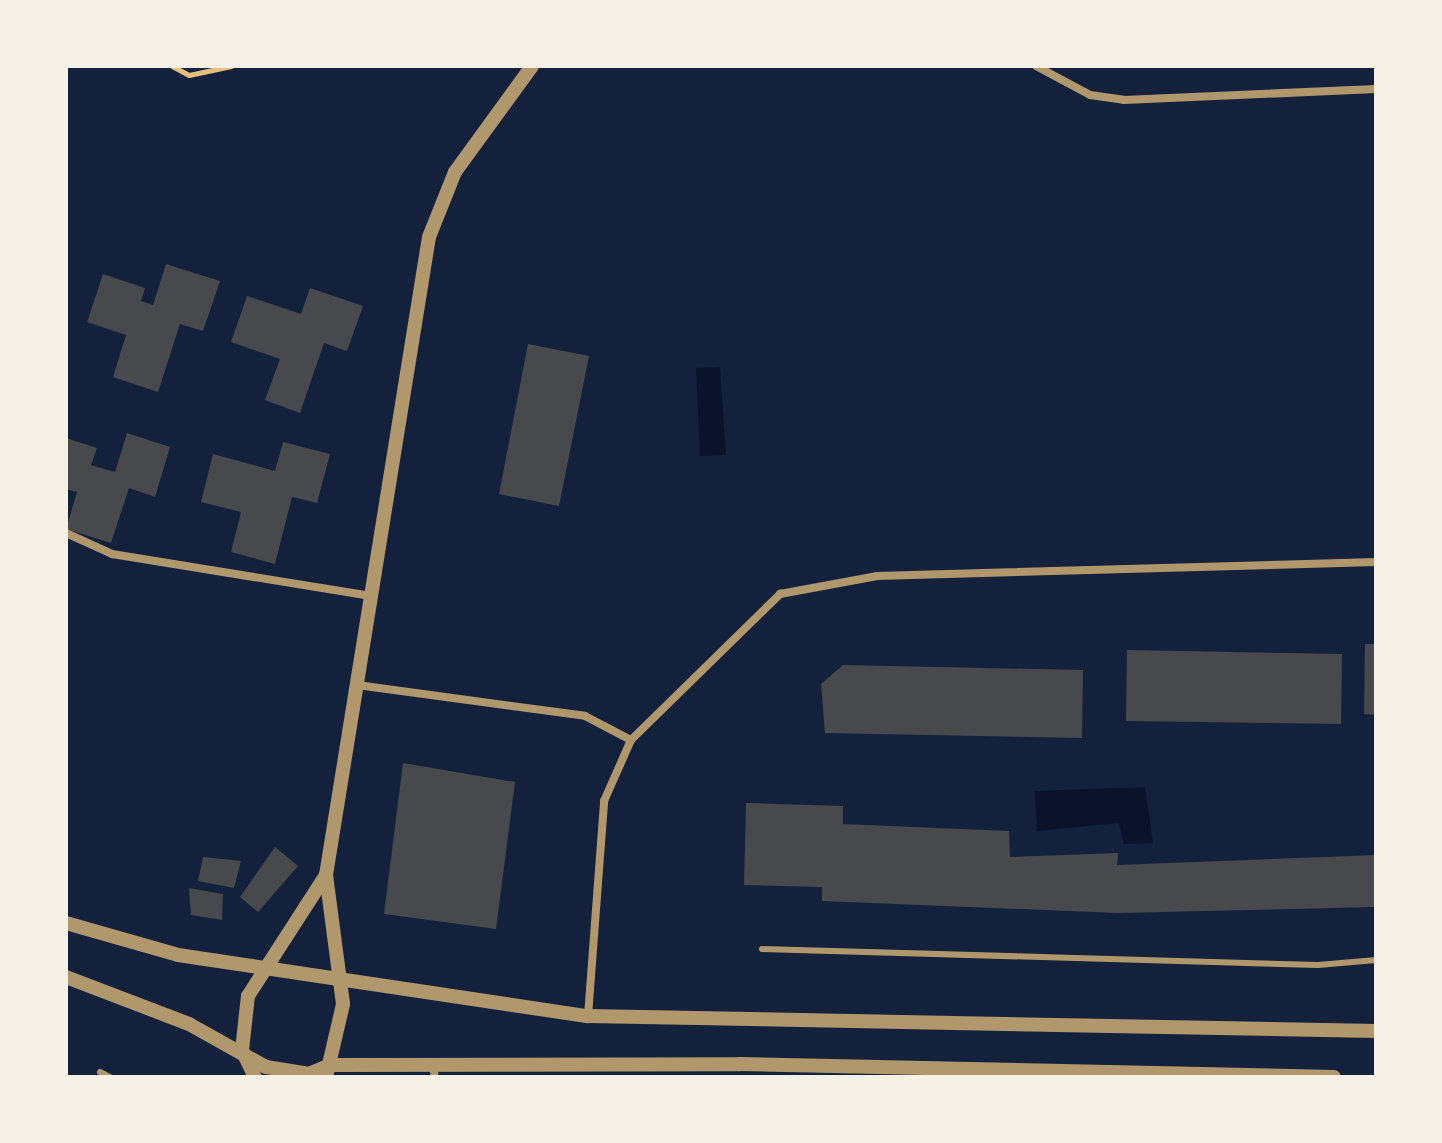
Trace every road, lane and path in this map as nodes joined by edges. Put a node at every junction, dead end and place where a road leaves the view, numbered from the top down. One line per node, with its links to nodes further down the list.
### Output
1 (172, 66): 2 (path)
2 (231, 66)
3 (532, 66): 8 (street)
4 (1036, 66): 5 (street)
5 (1376, 89)
6 (66, 533): 8 (street)
7 (1376, 562): 10 (street)
8 (370, 596): 9 (street)
9 (357, 685): 10 (street); 11 (street)
10 (631, 740): 18 (street)
11 (326, 875): 15 (street); 17 (street)
12 (66, 923): 15 (street)
13 (762, 949): 14 (lane)
14 (1376, 960)
15 (263, 967): 17 (street); 20 (street)
16 (66, 977): 20 (street)
17 (338, 980): 18 (street); 21 (street)
18 (588, 1016): 19 (street)
19 (1376, 1031)
20 (242, 1050): 21 (street); 25 (street)
21 (328, 1071): 22 (street)
22 (434, 1071): 26 (street)
23 (100, 1072): 24 (lane)
24 (110, 1077)
25 (255, 1077)
26 (1334, 1077)

